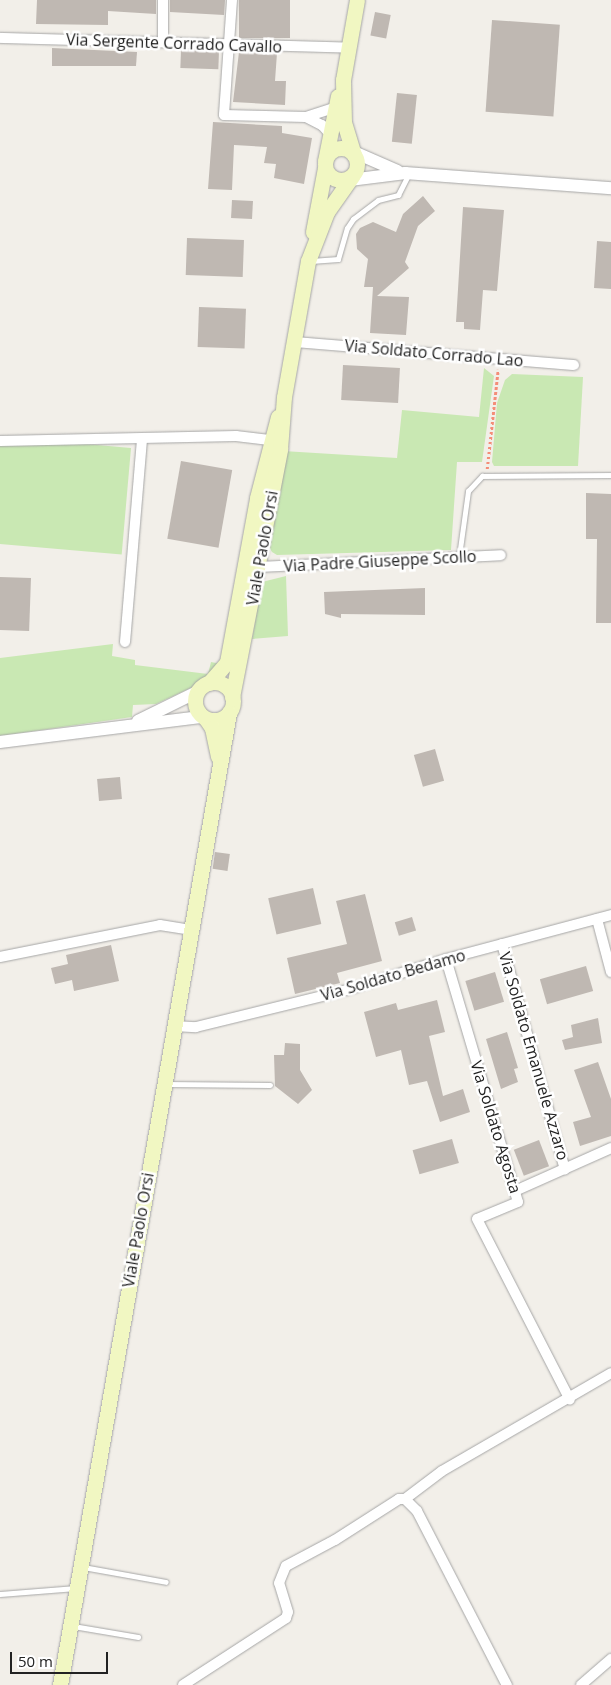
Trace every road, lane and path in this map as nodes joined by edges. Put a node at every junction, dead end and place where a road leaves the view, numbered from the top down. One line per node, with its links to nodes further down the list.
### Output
1 (163, 0): 5 (street)
2 (232, 0): 6 (street)
3 (357, 0): 7 (main road)
4 (0, 38): 5 (street, Via Sergente Corrado Cavallo)
5 (163, 42): 6 (street, Via Sergente Corrado Cavallo)
6 (229, 45): 7 (street, Via Sergente Corrado Cavallo); 10 (street)
7 (348, 48): 8 (main road)
8 (343, 80): 9 (main road); 12 (main road)
9 (334, 108): 10 (street); 11 (main road)
10 (306, 117): 11 (street)
11 (329, 133): 13 (main road)
12 (351, 152): 13 (main road); 14 (street); 15 (main road)
13 (325, 165): 15 (main road); 17 (main road)
14 (407, 173): 15 (street); 16 (street); 17 (lane)
15 (352, 178): 17 (main road)
16 (611, 188)
17 (310, 256): 18 (main road, Viale Paolo Orsi)
18 (294, 342): 19 (street, Via Soldato Corrado Lao); 22 (main road, Viale Paolo Orsi)
19 (500, 359): 20 (street, Via Soldato Corrado Lao); 24 (path)
20 (574, 365)
21 (142, 439): 22 (street); 23 (street); 30 (street)
22 (275, 440): 26 (main road, Viale Paolo Orsi); 29 (main road, Viale Paolo Orsi)
23 (0, 441)
24 (487, 474): 25 (lane); 28 (lane)
25 (611, 475)
26 (258, 498): 29 (street); 31 (main road, Viale Paolo Orsi)
27 (501, 555): 28 (street, Via Padre Giuseppe Scollo)
28 (460, 556): 29 (street, Via Padre Giuseppe Scollo)
29 (259, 567): 31 (street); 33 (main road, Viale Paolo Orsi)
30 (125, 642)
31 (230, 644): 32 (main road, Viale Paolo Orsi)
32 (203, 688): 33 (main road); 35 (main road); 36 (street)
33 (232, 697): 34 (main road)
34 (229, 713): 35 (main road); 38 (main road)
35 (204, 718): 36 (street); 38 (main road)
36 (132, 724): 37 (street)
37 (0, 742)
38 (219, 775): 41 (main road, Viale Paolo Orsi)
39 (611, 916): 40 (street, Via Soldato Bedamo)
40 (597, 919): 42 (street, Via Soldato Bedamo); 45 (street)
41 (191, 930): 43 (street); 46 (main road, Viale Paolo Orsi)
42 (502, 944): 44 (street, Via Soldato Bedamo); 50 (street, Via Soldato Emanuele Azzaro)
43 (0, 957)
44 (446, 958): 46 (street, Via Soldato Bedamo); 51 (street, Via Soldato Agosta)
45 (611, 972)
46 (174, 1026): 47 (main road, Viale Paolo Orsi)
47 (164, 1084): 48 (lane); 55 (main road, Viale Paolo Orsi)
48 (270, 1085)
49 (611, 1148): 50 (street)
50 (565, 1168): 51 (street)
51 (515, 1191): 53 (street, Via Soldato Agosta)
52 (611, 1374): 53 (street)
53 (570, 1400): 54 (street)
54 (405, 1499): 63 (street); 64 (street)
55 (80, 1567): 56 (lane); 57 (main road, Viale Paolo Orsi)
56 (166, 1582)
57 (77, 1588): 58 (lane); 59 (main road, Viale Paolo Orsi)
58 (0, 1594)
59 (70, 1625): 60 (lane); 62 (main road, Viale Paolo Orsi)
60 (138, 1637)
61 (611, 1659): 65 (street)
62 (60, 1685)
63 (183, 1685)
64 (507, 1685)
65 (581, 1685)

